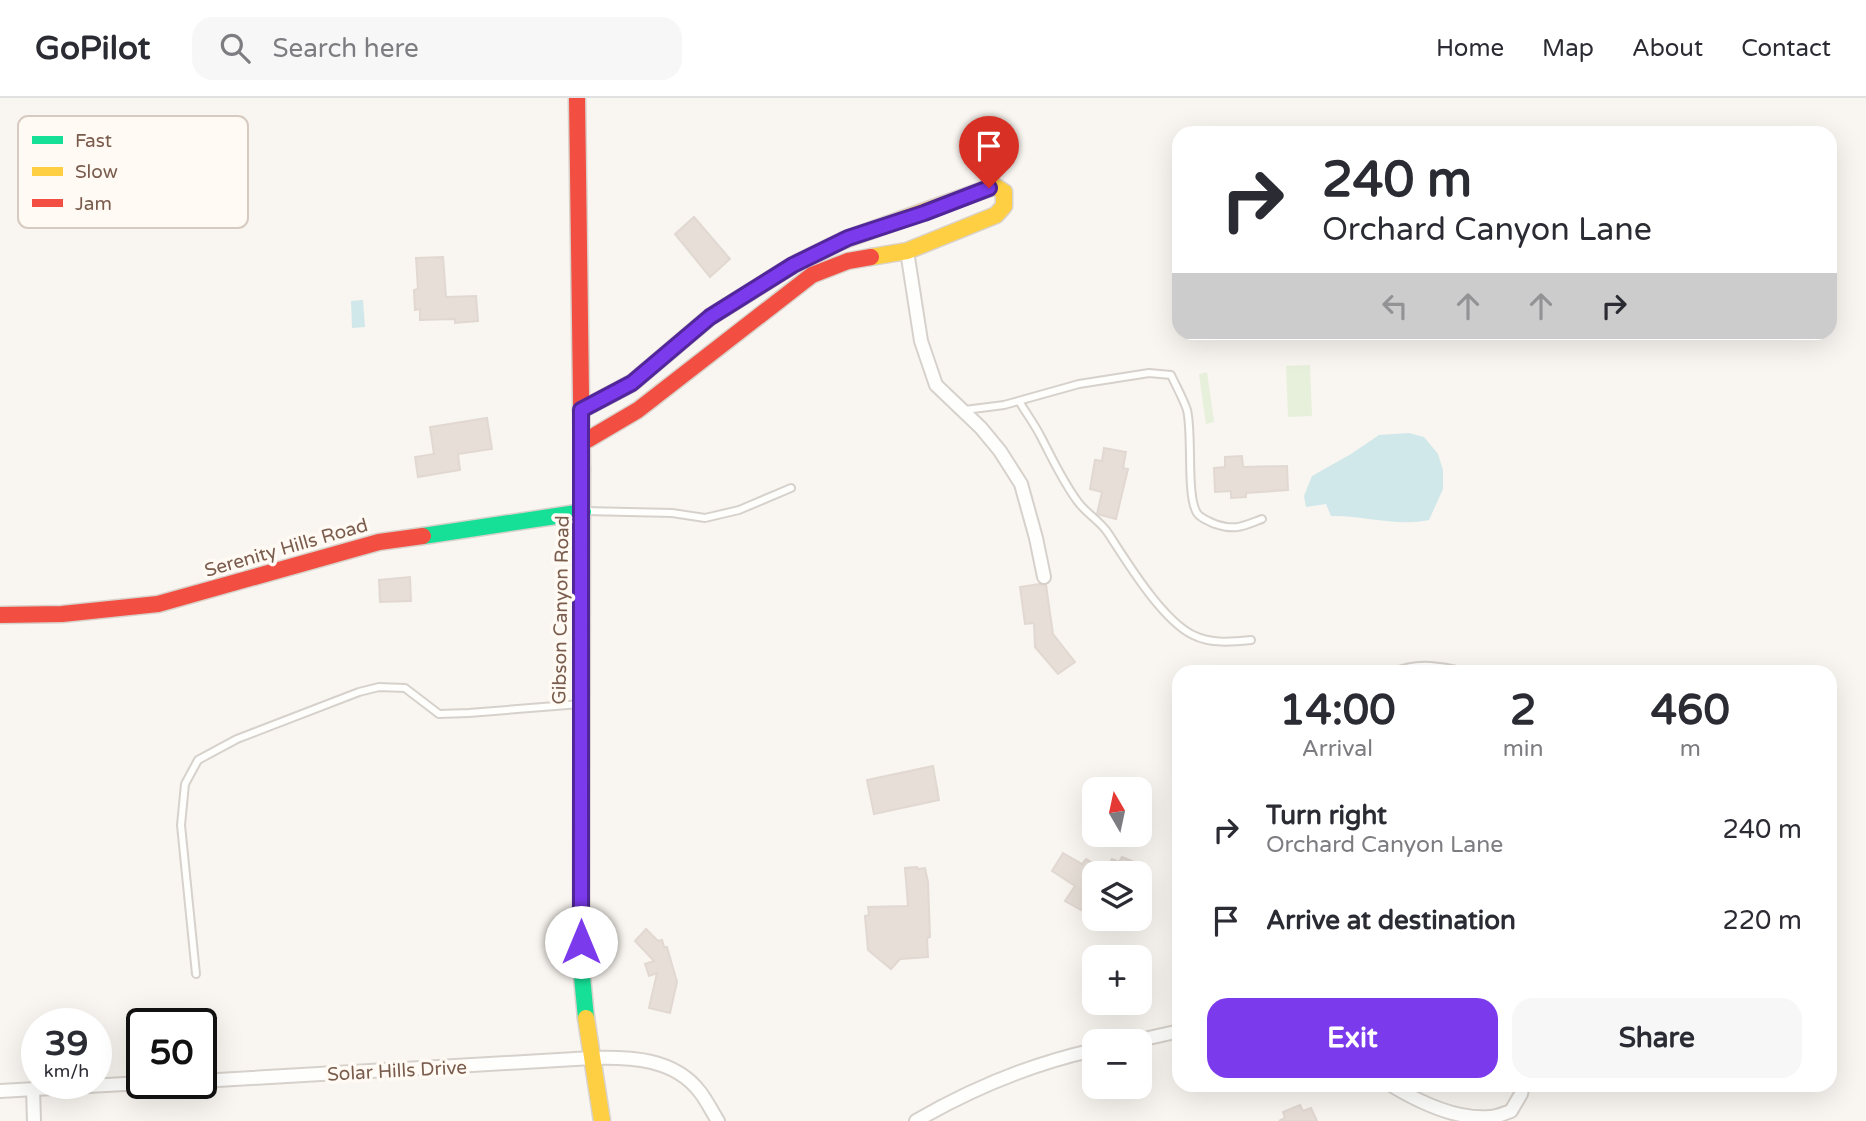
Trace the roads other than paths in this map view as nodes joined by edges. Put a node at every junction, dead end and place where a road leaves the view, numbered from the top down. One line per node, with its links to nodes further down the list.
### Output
1 (577, 98): 4 (street, Gibson Canyon Road)
2 (907, 251): 4 (street); 5 (street); 6 (street)
3 (1019, 401): 5 (lane); 9 (lane); 12 (lane)
4 (581, 410): 6 (street, Gibson Canyon Road)
5 (963, 411): 10 (street)
6 (582, 443): 8 (street, Gibson Canyon Road)
7 (791, 488): 8 (lane)
8 (583, 512): 11 (street, Serenity Hills Road); 13 (street, Gibson Canyon Road)
9 (1262, 519)
10 (1044, 577)
11 (0, 615)
12 (1251, 640)
13 (580, 704): 14 (lane); 18 (street, Gibson Canyon Road)
14 (196, 974)
15 (1172, 1033): 16 (street)
16 (1152, 1037)
17 (1082, 1053): 28 (street)
18 (592, 1058): 19 (street, Solar Hills Drive); 26 (street, Gibson Canyon Road); 27 (street, Solar Hills Drive)
19 (217, 1080)
20 (21, 1089): 21 (street)
21 (0, 1091)
22 (1402, 1092): 23 (street)
23 (1521, 1092)
24 (33, 1099): 25 (street)
25 (34, 1121)
26 (602, 1121)
27 (718, 1121)
28 (916, 1121)

